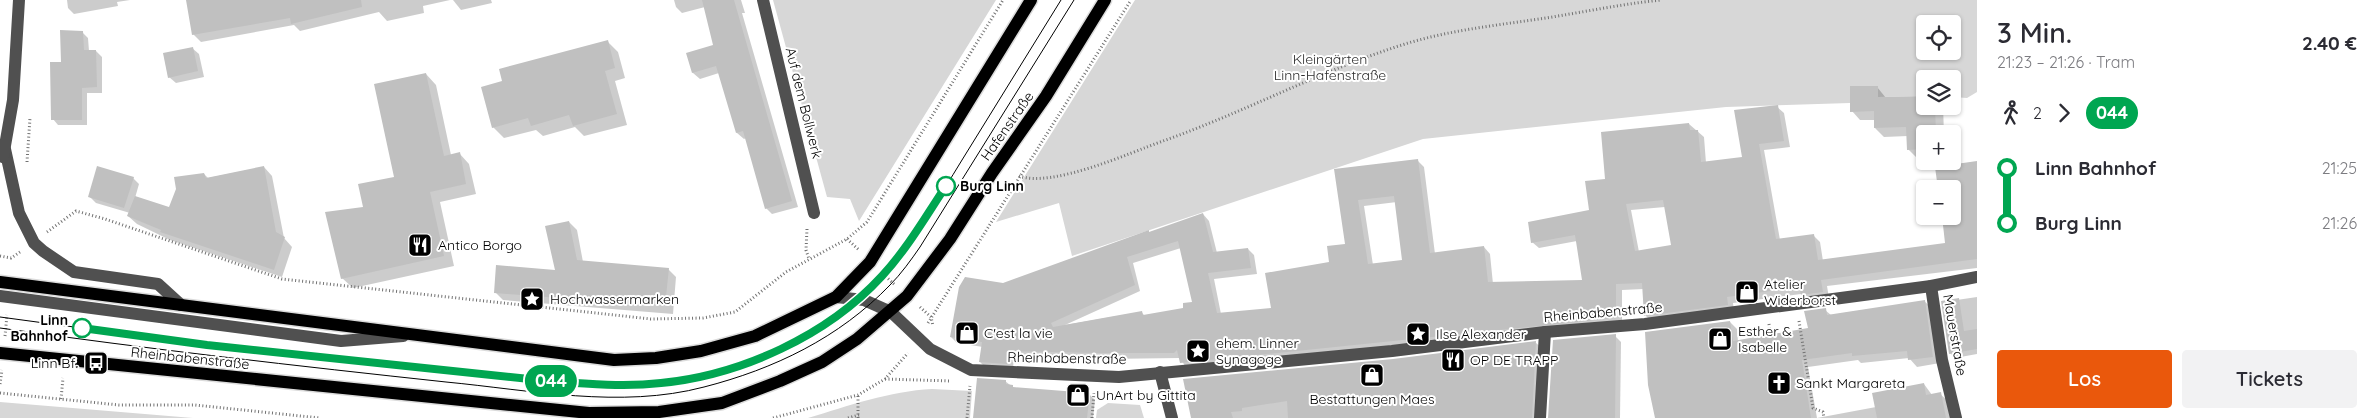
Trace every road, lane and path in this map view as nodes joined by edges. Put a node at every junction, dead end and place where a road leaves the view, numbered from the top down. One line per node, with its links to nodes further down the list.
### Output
1 (19, 0): 9 (street)
2 (763, 0): 13 (street, Auf dem Bollwerk)
3 (1003, 0): 16 (path)
4 (1031, 0): 21 (main road)
5 (1105, 0): 25 (main road, Hafenstraße)
6 (1131, 0): 12 (path)
7 (1661, 0): 12 (path)
8 (30, 116): 10 (path)
9 (5, 149): 11 (street); 17 (street)
10 (27, 164)
11 (0, 166)
12 (1019, 176): 25 (path)
13 (814, 212): 20 (path)
14 (43, 229): 15 (path)
15 (46, 233): 17 (path); 20 (path)
16 (846, 238): 20 (path); 21 (path)
17 (34, 243): 19 (path); 27 (street)
18 (0, 256): 19 (path)
19 (11, 258): 24 (path)
20 (809, 260)
21 (870, 262): 25 (path); 26 (main road)
22 (1977, 277): 23 (street, Rheinbabenstraße)
23 (1931, 286): 28 (street, Rheinbabenstraße); 54 (street, Mauerstraße)
24 (5, 290): 27 (main road); 32 (street); 35 (path)
25 (907, 296): 29 (main road, Hafenstraße)
26 (836, 297): 29 (street, Rheinbabenstraße); 32 (main road)
27 (181, 305): 32 (main road)
28 (1797, 305): 31 (street, Rheinbabenstraße); 53 (path)
29 (891, 312): 34 (street, Rheinbabenstraße); 35 (main road, Rheinbabenstraße)
30 (1769, 328): 33 (path)
31 (1545, 332): 37 (street, Rheinbabenstraße); 52 (street)
32 (418, 335)
33 (1770, 335)
34 (919, 340): 36 (street, Rheinbabenstraße); 40 (path)
35 (2, 353): 41 (path)
36 (971, 370): 38 (street, Rheinbabenstraße); 40 (path); 49 (path)
37 (1160, 372): 38 (street, Rheinbabenstraße); 51 (street)
38 (1096, 375): 50 (path)
39 (63, 378): 44 (path)
40 (885, 379): 43 (path)
41 (0, 384)
42 (0, 393): 44 (path)
43 (858, 395): 45 (path); 47 (path)
44 (61, 399): 46 (path)
45 (858, 417): 48 (path)
46 (320, 418)
47 (773, 418)
48 (848, 418)
49 (967, 418)
50 (1092, 418)
51 (1172, 418)
52 (1540, 418)
53 (1824, 418)
54 (1956, 418)

